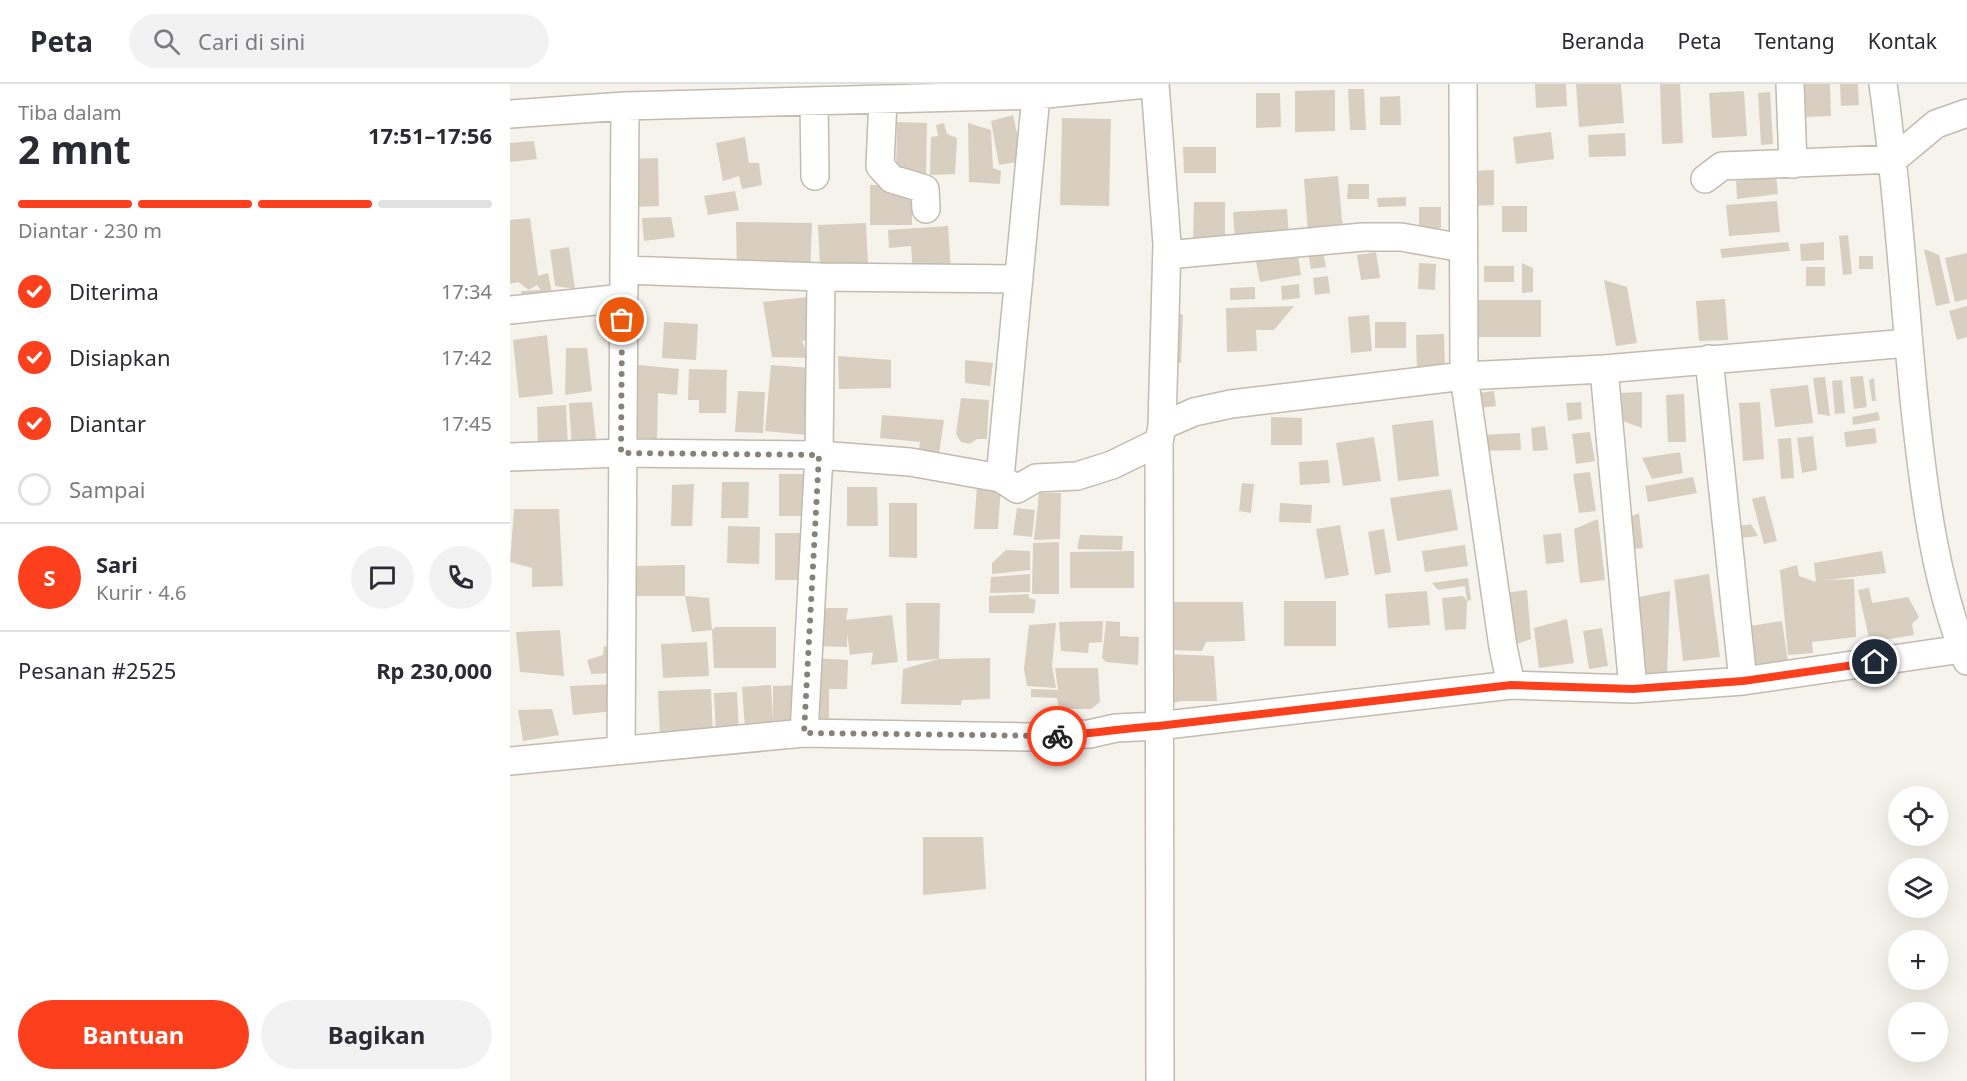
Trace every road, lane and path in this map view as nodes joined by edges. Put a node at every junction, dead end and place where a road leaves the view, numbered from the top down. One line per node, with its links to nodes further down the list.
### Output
1 (1146, 84): 6 (street)
2 (1155, 84): 18 (street)
3 (1463, 84): 17 (street)
4 (1790, 84): 13 (street)
5 (1883, 84): 12 (street)
6 (1036, 95): 7 (street); 21 (street)
7 (883, 99): 8 (street); 16 (street)
8 (814, 101): 9 (street); 14 (street)
9 (625, 106): 11 (street); 19 (street)
10 (1967, 113): 12 (street)
11 (510, 114)
12 (1894, 159): 13 (street); 24 (street)
13 (1793, 164): 15 (street)
14 (815, 176)
15 (1705, 179)
16 (926, 209)
17 (1463, 249): 18 (street); 27 (street)
18 (1167, 255): 28 (street)
19 (624, 270): 20 (street); 22 (street)
20 (821, 277): 21 (street); 30 (street)
21 (1019, 279): 32 (street)
22 (623, 298): 23 (street); 29 (street)
23 (510, 310)
24 (1908, 343): 25 (street); 33 (street)
25 (1710, 358): 26 (street); 34 (street)
26 (1604, 369): 27 (street); 36 (street)
27 (1464, 376): 28 (street); 35 (street)
28 (1161, 434): 32 (street); 37 (street)
29 (621, 453): 30 (street); 31 (street); 39 (street)
30 (819, 455): 32 (street); 38 (street)
31 (510, 457)
32 (1000, 478)
33 (1965, 655): 34 (street)
34 (1743, 681): 36 (street)
35 (1511, 685): 36 (street); 37 (street)
36 (1633, 689)
37 (1158, 726): 38 (street); 41 (street)
38 (804, 733): 39 (street)
39 (621, 749): 40 (street)
40 (510, 760)
41 (1160, 1081)

